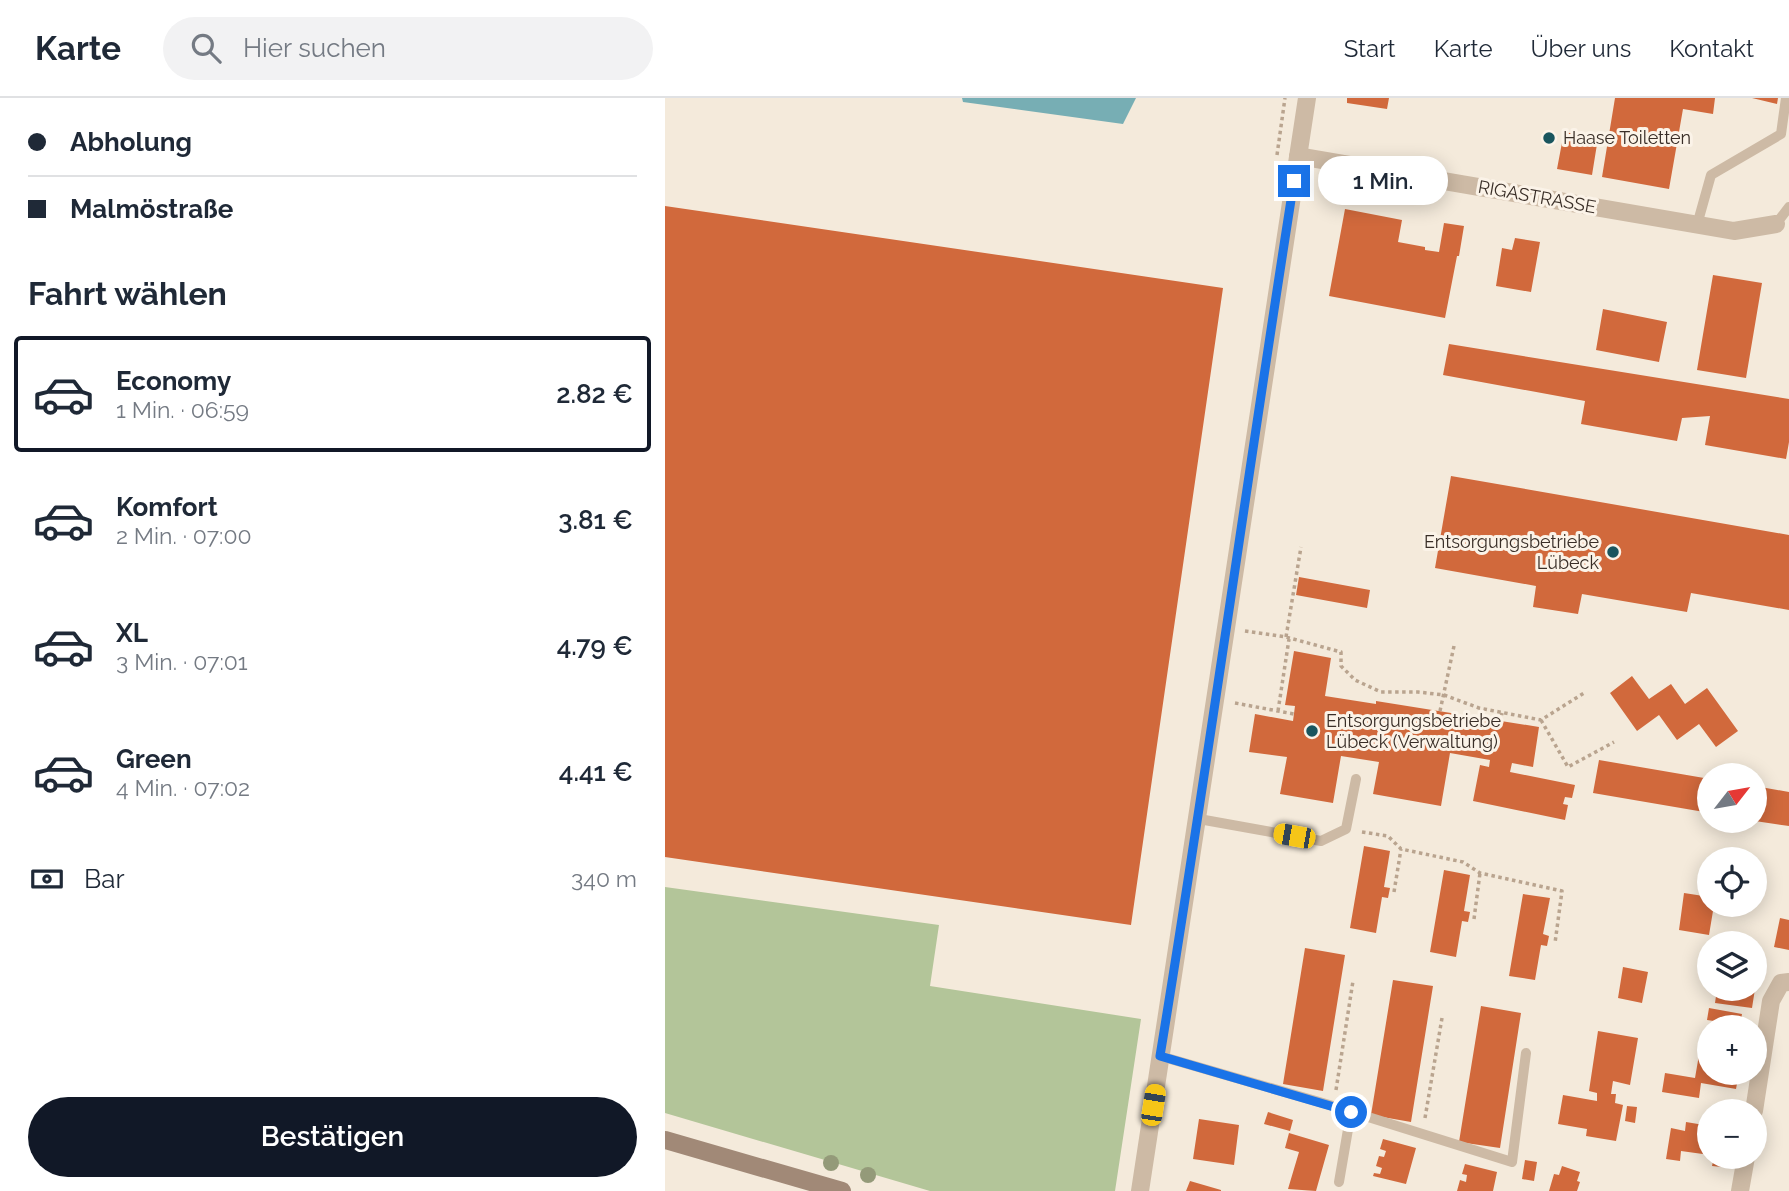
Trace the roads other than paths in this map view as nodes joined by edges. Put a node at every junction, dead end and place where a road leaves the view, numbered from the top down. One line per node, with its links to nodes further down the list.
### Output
1 (1307, 98): 4 (street)
2 (1786, 98): 3 (lane)
3 (1785, 134): 7 (lane)
4 (1298, 156): 7 (street, RIGASTRASSE); 9 (street)
5 (1789, 206): 6 (lane)
6 (1776, 224): 7 (street, RIGASTRASSE)
7 (1697, 225)
8 (1356, 779): 9 (lane)
9 (1199, 819): 12 (street)
10 (1789, 982): 13 (street)
11 (1526, 1053): 14 (lane)
12 (1160, 1056): 14 (lane); 19 (street)
13 (1755, 1099)
14 (1351, 1112): 17 (lane)
15 (665, 1140): 18 (main road)
16 (1744, 1169): 20 (street)
17 (1339, 1182)
18 (842, 1191)
19 (1140, 1191)
20 (1740, 1191)

